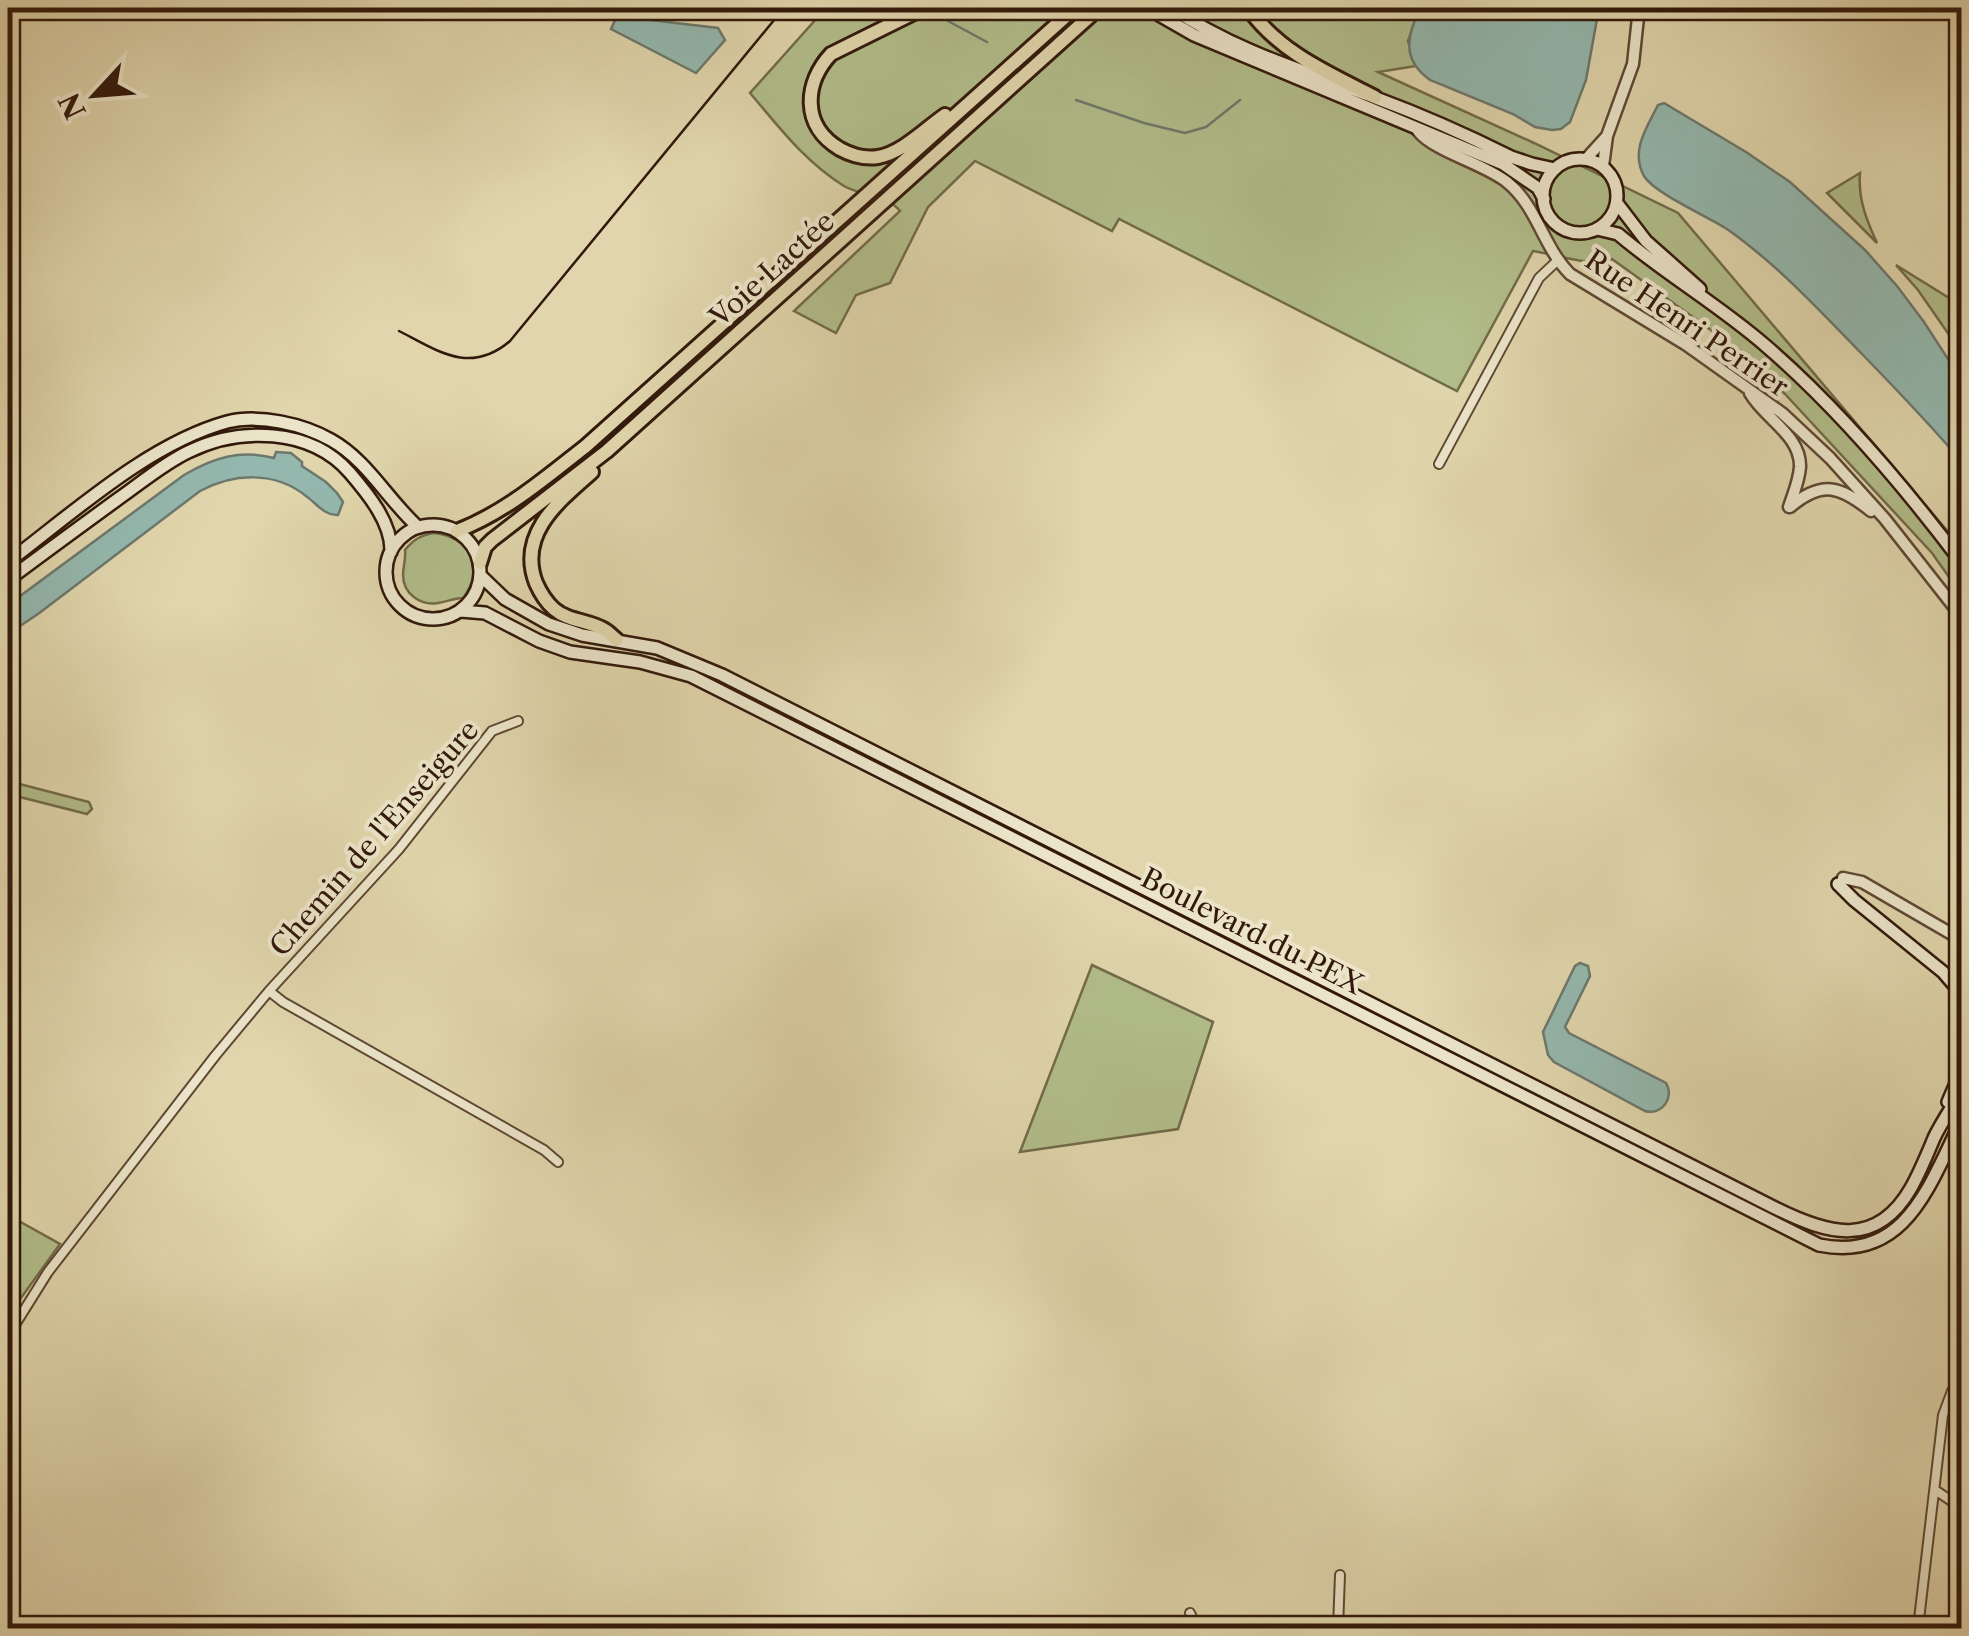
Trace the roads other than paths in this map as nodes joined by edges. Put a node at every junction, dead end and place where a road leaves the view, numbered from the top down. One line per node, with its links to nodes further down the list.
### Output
1 (924, 8): 9 (highway)
2 (1075, 8): 9 (highway, Voie Lactée)
3 (1099, 8): 21 (highway, Voie Lactée)
4 (1147, 8): 10 (main road)
5 (1172, 8): 8 (main road)
6 (1248, 8): 8 (highway)
7 (1639, 8): 11 (street)
8 (1375, 98): 14 (main road)
9 (956, 114): 24 (highway, Voie Lactée)
10 (1418, 130): 15 (main road); 18 (street, Rue Henri Perrier)
11 (1607, 136): 12 (street); 13 (street)
12 (1586, 159): 13 (main road); 14 (main road)
13 (1602, 166): 16 (main road)
14 (1555, 169): 15 (main road)
15 (1544, 199): 17 (main road)
16 (1617, 203): 17 (main road); 19 (main road)
17 (1597, 229): 19 (main road)
18 (1557, 261): 20 (street, Rue Henri Perrier); 22 (street)
19 (1731, 319): 28 (main road)
20 (1748, 390): 25 (street, Rue Henri Perrier); 25 (street)
21 (659, 405): 29 (highway, Voie Lactée); 33 (highway)
22 (1439, 464)
23 (418, 528): 24 (main road); 26 (main road); 27 (main road)
24 (457, 531): 29 (main road)
25 (1899, 537): 32 (street, Rue Henri Perrier)
26 (390, 552): 30 (main road); 31 (main road)
27 (8, 562)
28 (1962, 563)
29 (480, 569): 31 (main road); 33 (main road, Boulevard du PEX)
30 (8, 580)
31 (461, 611): 41 (main road, Boulevard du PEX)
32 (1962, 616)
33 (616, 640): 42 (main road, Boulevard du PEX)
34 (518, 721): 37 (street, Chemin de l'Enseigure)
35 (1840, 881): 36 (street); 38 (main road)
36 (1962, 940)
37 (269, 991): 43 (street, Chemin de l'Enseigure); 44 (street, Chemin de l'Enseigure)
38 (1962, 1000)
39 (1962, 1068): 42 (main road)
40 (1962, 1090): 42 (main road, Boulevard du PEX)
41 (1962, 1120)
42 (1938, 1132)
43 (558, 1162)
44 (8, 1336)
45 (1962, 1378): 46 (street)
46 (1935, 1490): 47 (street); 54 (street)
47 (1962, 1508)
48 (1340, 1575): 53 (street)
49 (1190, 1613): 52 (street)
50 (20, 1628): 51 (street)
51 (164, 1628)
52 (1196, 1628)
53 (1338, 1628)
54 (1918, 1628)

